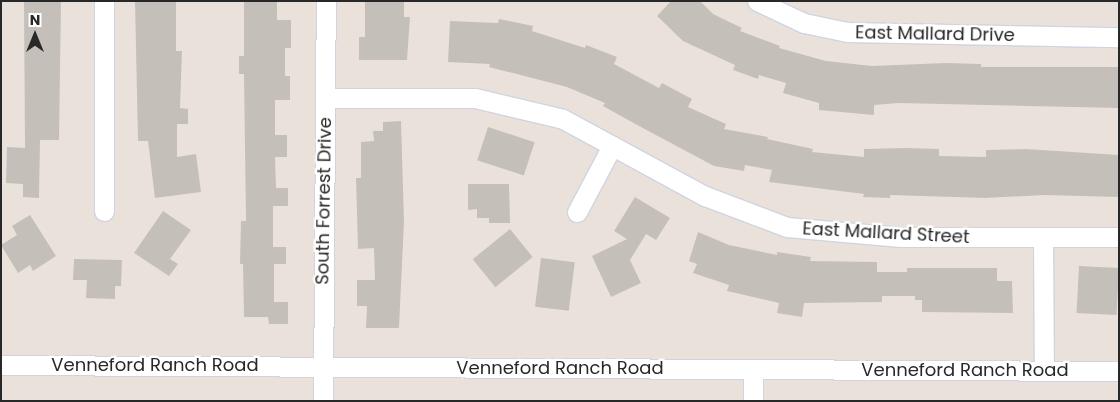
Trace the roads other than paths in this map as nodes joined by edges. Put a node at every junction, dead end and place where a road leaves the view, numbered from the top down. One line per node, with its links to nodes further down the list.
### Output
1 (104, 1): 7 (street)
2 (326, 1): 5 (street, South Forrest Drive)
3 (758, 1): 4 (street, East Mallard Drive)
4 (1119, 37)
5 (325, 98): 6 (street, East Mallard Street); 12 (street, South Forrest Drive)
6 (612, 146): 8 (street); 10 (street, East Mallard Street)
7 (104, 211)
8 (576, 212)
9 (1119, 237): 10 (street, East Mallard Street)
10 (1043, 238): 14 (street)
11 (1, 365): 12 (street, Venneford Ranch Road)
12 (322, 366): 13 (street, Venneford Ranch Road); 16 (street, South Forrest Drive)
13 (753, 369): 14 (street, Venneford Ranch Road); 17 (street)
14 (1044, 371): 15 (street, Venneford Ranch Road)
15 (1119, 371)
16 (323, 401)
17 (754, 401)

